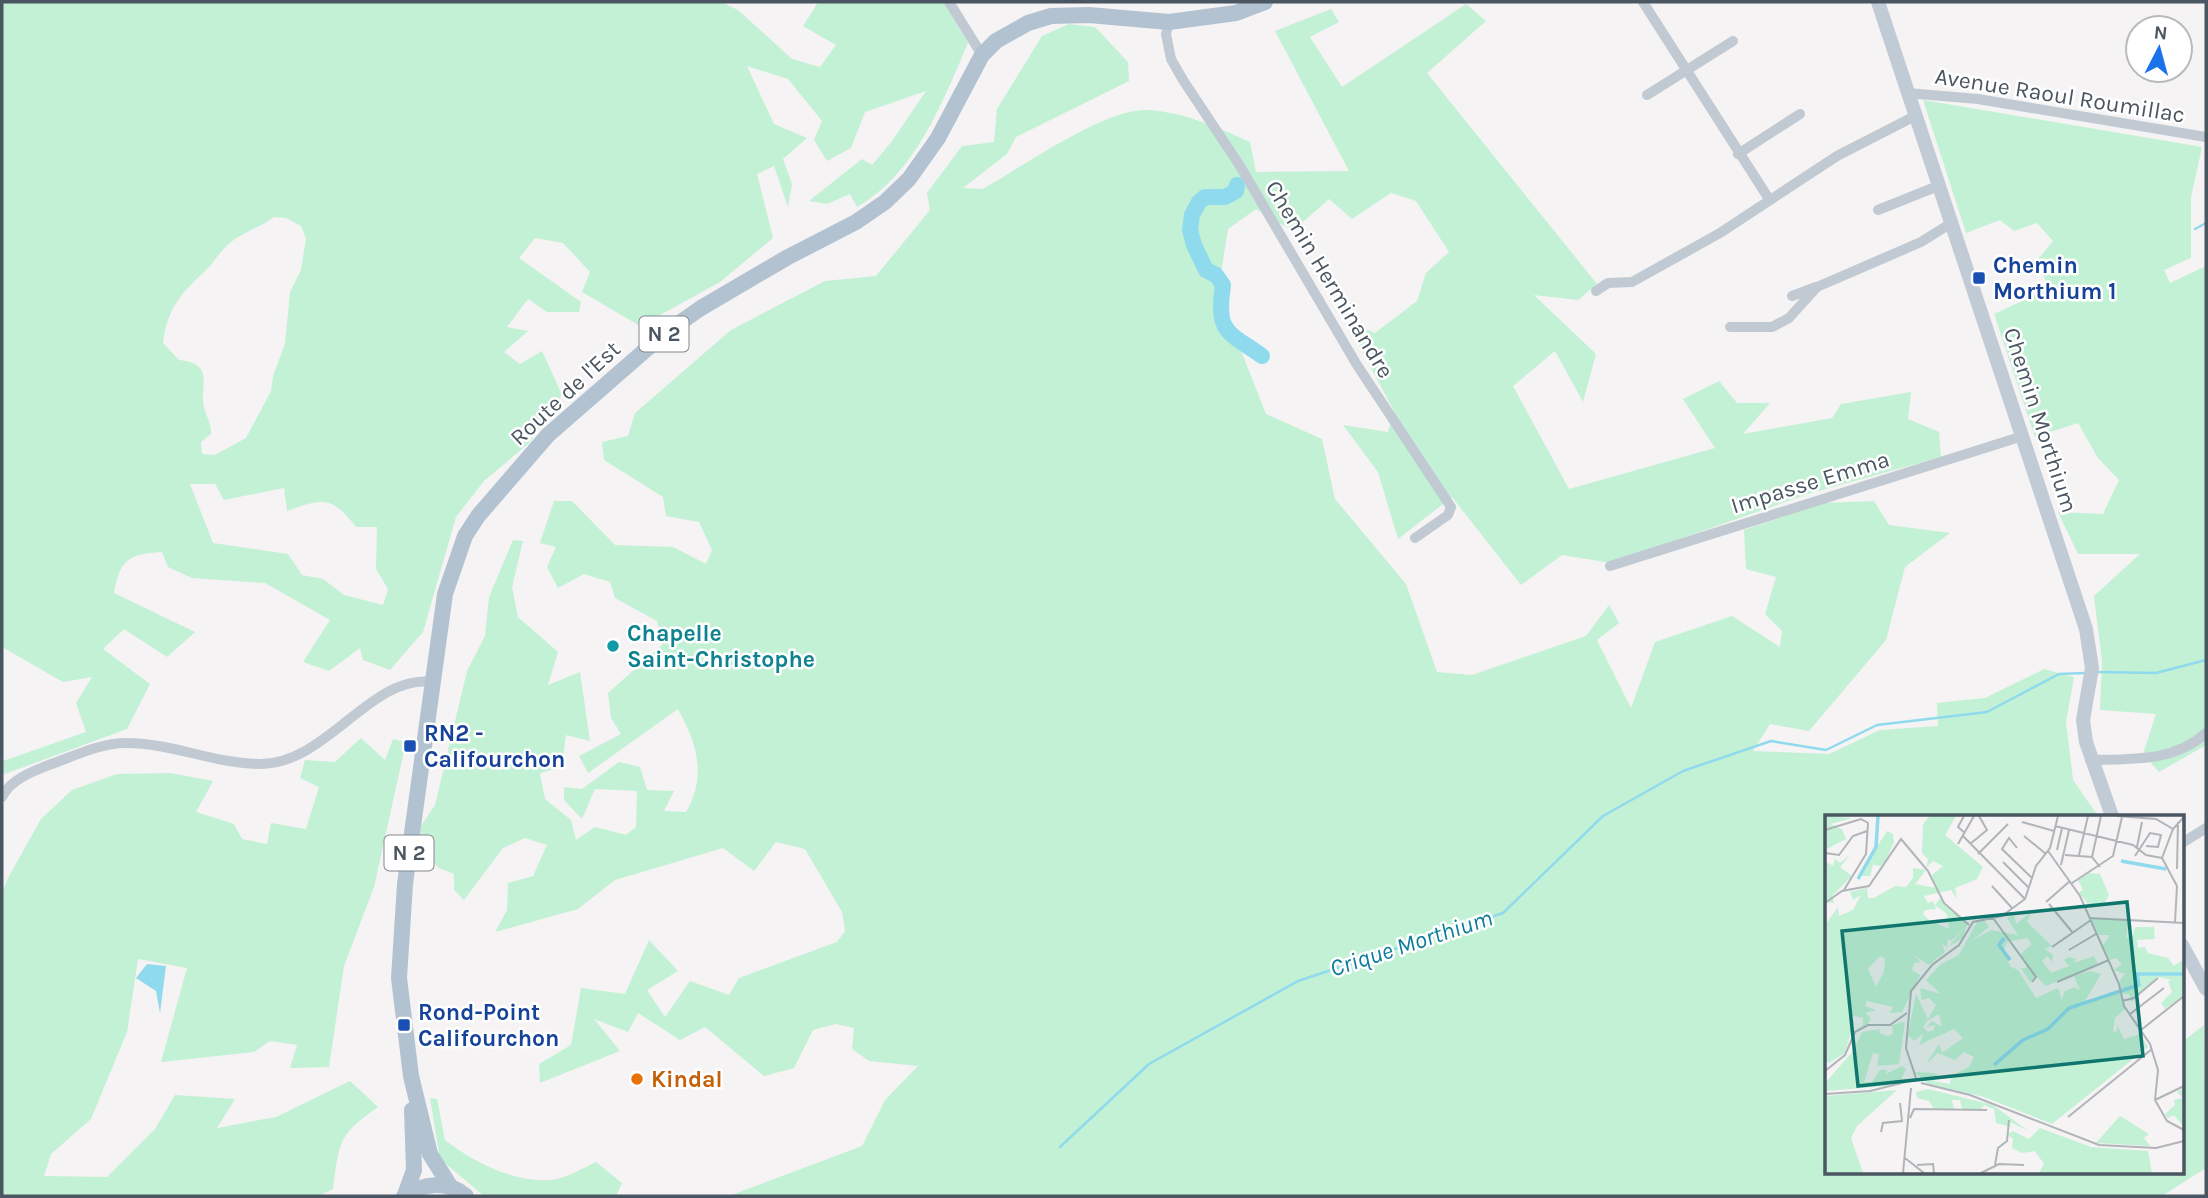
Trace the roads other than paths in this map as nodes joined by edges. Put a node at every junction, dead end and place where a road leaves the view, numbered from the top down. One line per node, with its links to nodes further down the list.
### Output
1 (949, 2): 7 (street)
2 (1265, 2): 5 (main road, Route de l'Est / N 2)
3 (1643, 2): 8 (street)
4 (1878, 2): 9 (street, Chemin Morthium)
5 (1169, 22): 7 (main road, Route de l'Est / N 2); 24 (street, Chemin Herminandre)
6 (1733, 41): 8 (street)
7 (982, 55): 26 (main road, Route de l'Est / N 2)
8 (1686, 69): 10 (street); 14 (street)
9 (1907, 93): 12 (street, Chemin Morthium); 13 (street, Avenue Raoul Roumillac)
10 (1647, 94)
11 (1800, 114): 14 (street)
12 (1916, 116): 15 (street, Chemin Morthium); 16 (street)
13 (2206, 137)
14 (1738, 154): 16 (street)
15 (1938, 186): 17 (street); 18 (street, Chemin Morthium)
16 (1769, 199): 20 (street)
17 (1878, 210)
18 (1950, 224): 19 (street); 23 (street, Chemin Morthium)
19 (1817, 287): 21 (street); 22 (street)
20 (1595, 291)
21 (1793, 296)
22 (1730, 327)
23 (2023, 436): 25 (street, Impasse Emma); 28 (street, Chemin Morthium)
24 (1415, 538)
25 (1610, 566)
26 (432, 682): 29 (street); 35 (main road, Route de l'Est / N 2)
27 (2206, 733): 28 (street)
28 (2091, 760): 30 (street, Chemin Morthium)
29 (2, 797)
30 (2111, 815)
31 (2206, 828): 32 (street)
32 (2184, 842)
33 (2184, 949): 34 (street)
34 (2206, 989)
35 (411, 1076): 36 (main road, Route de l'Est / N 2); 37 (main road, Route de l'Est / N 2)
36 (450, 1186): 37 (main road, N 2); 38 (main road, N 2)
37 (404, 1196)
38 (466, 1196)

